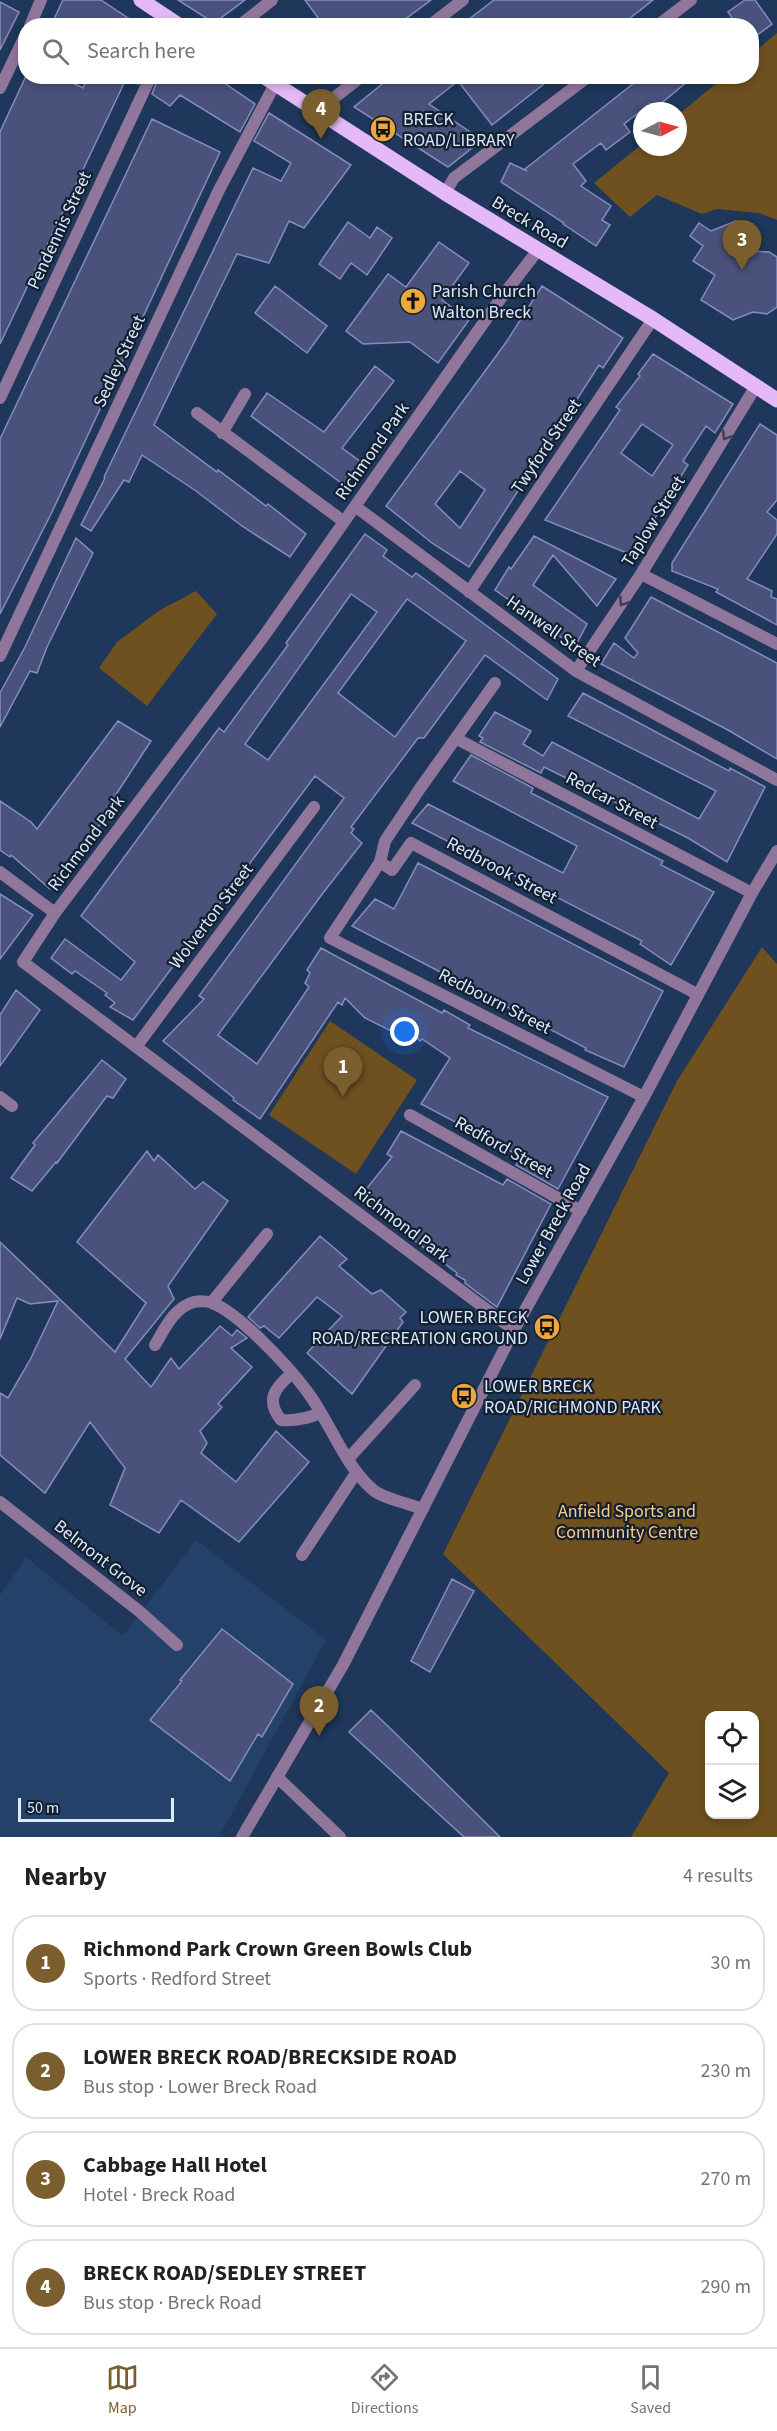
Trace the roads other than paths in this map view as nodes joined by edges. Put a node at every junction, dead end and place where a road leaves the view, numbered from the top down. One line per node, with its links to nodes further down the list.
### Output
1 (42, 0): 6 (street)
2 (141, 0): 7 (main road)
3 (272, 0): 8 (street)
4 (463, 0): 9 (street)
5 (691, 0): 10 (street)
6 (34, 18)
7 (167, 18)
8 (249, 18)
9 (439, 18)
10 (667, 18)
11 (18, 51): 17 (street)
12 (147, 84): 24 (street, Pendennis Street)
13 (267, 84): 33 (street, Sedley Street)
14 (275, 84): 18 (main road, Breck Road)
15 (352, 84): 18 (street)
16 (578, 84): 19 (street)
17 (0, 88)
18 (322, 114): 19 (main road, Breck Road)
19 (445, 193): 20 (main road, Breck Road)
20 (538, 250): 21 (main road, Breck Road); 28 (street, Richmond Park)
21 (653, 319): 22 (main road, Breck Road); 31 (street, Twyford Street)
22 (756, 386): 25 (main road, Breck Road); 30 (street, Taplow Street, one-way to 30)
23 (245, 394): 27 (street)
24 (0, 398)
25 (777, 400)
26 (197, 413): 27 (street)
27 (222, 432): 29 (street)
28 (356, 507): 29 (street, Richmond Park); 31 (street, Hanwell Street)
29 (343, 520): 43 (street, Richmond Park)
30 (641, 574): 32 (street); 34 (street, Taplow Street, one-way to 34)
31 (470, 592): 34 (street, Hanwell Street)
32 (777, 644)
33 (0, 656)
34 (576, 671): 37 (street, Hanwell Street)
35 (495, 682): 36 (street)
36 (457, 739): 40 (street); 42 (street, Redcar Street)
37 (777, 780)
38 (314, 807): 45 (street, Wolverton Street)
39 (777, 851): 42 (street, Lower Breck Road)
40 (380, 862): 44 (street, Redbrook Street); 47 (street, Redbourn Street)
41 (0, 872): 43 (street)
42 (752, 893): 44 (street, Lower Breck Road)
43 (55, 913): 45 (street, Richmond Park)
44 (697, 994): 47 (street, Lower Breck Road)
45 (136, 1047): 53 (street, Richmond Park)
46 (0, 1097): 48 (street)
47 (644, 1097): 50 (street, Lower Breck Road)
48 (12, 1106)
49 (410, 1115): 50 (street, Redford Street)
50 (581, 1211): 53 (street, Lower Breck Road)
51 (267, 1234): 52 (street)
52 (212, 1302): 54 (street); 55 (street)
53 (514, 1330): 61 (street, Lower Breck Road)
54 (155, 1345)
55 (291, 1374): 57 (street); 57 (street)
56 (415, 1385): 58 (street)
57 (320, 1413): 58 (street)
58 (348, 1459): 59 (street)
59 (356, 1473): 61 (street); 62 (street)
60 (0, 1502): 63 (street, Belmont Grove)
61 (423, 1509): 64 (street, Lower Breck Road)
62 (302, 1555)
63 (177, 1646)
64 (277, 1777): 65 (street, Lower Breck Road); 66 (street)
65 (242, 1837)
66 (340, 1837)

